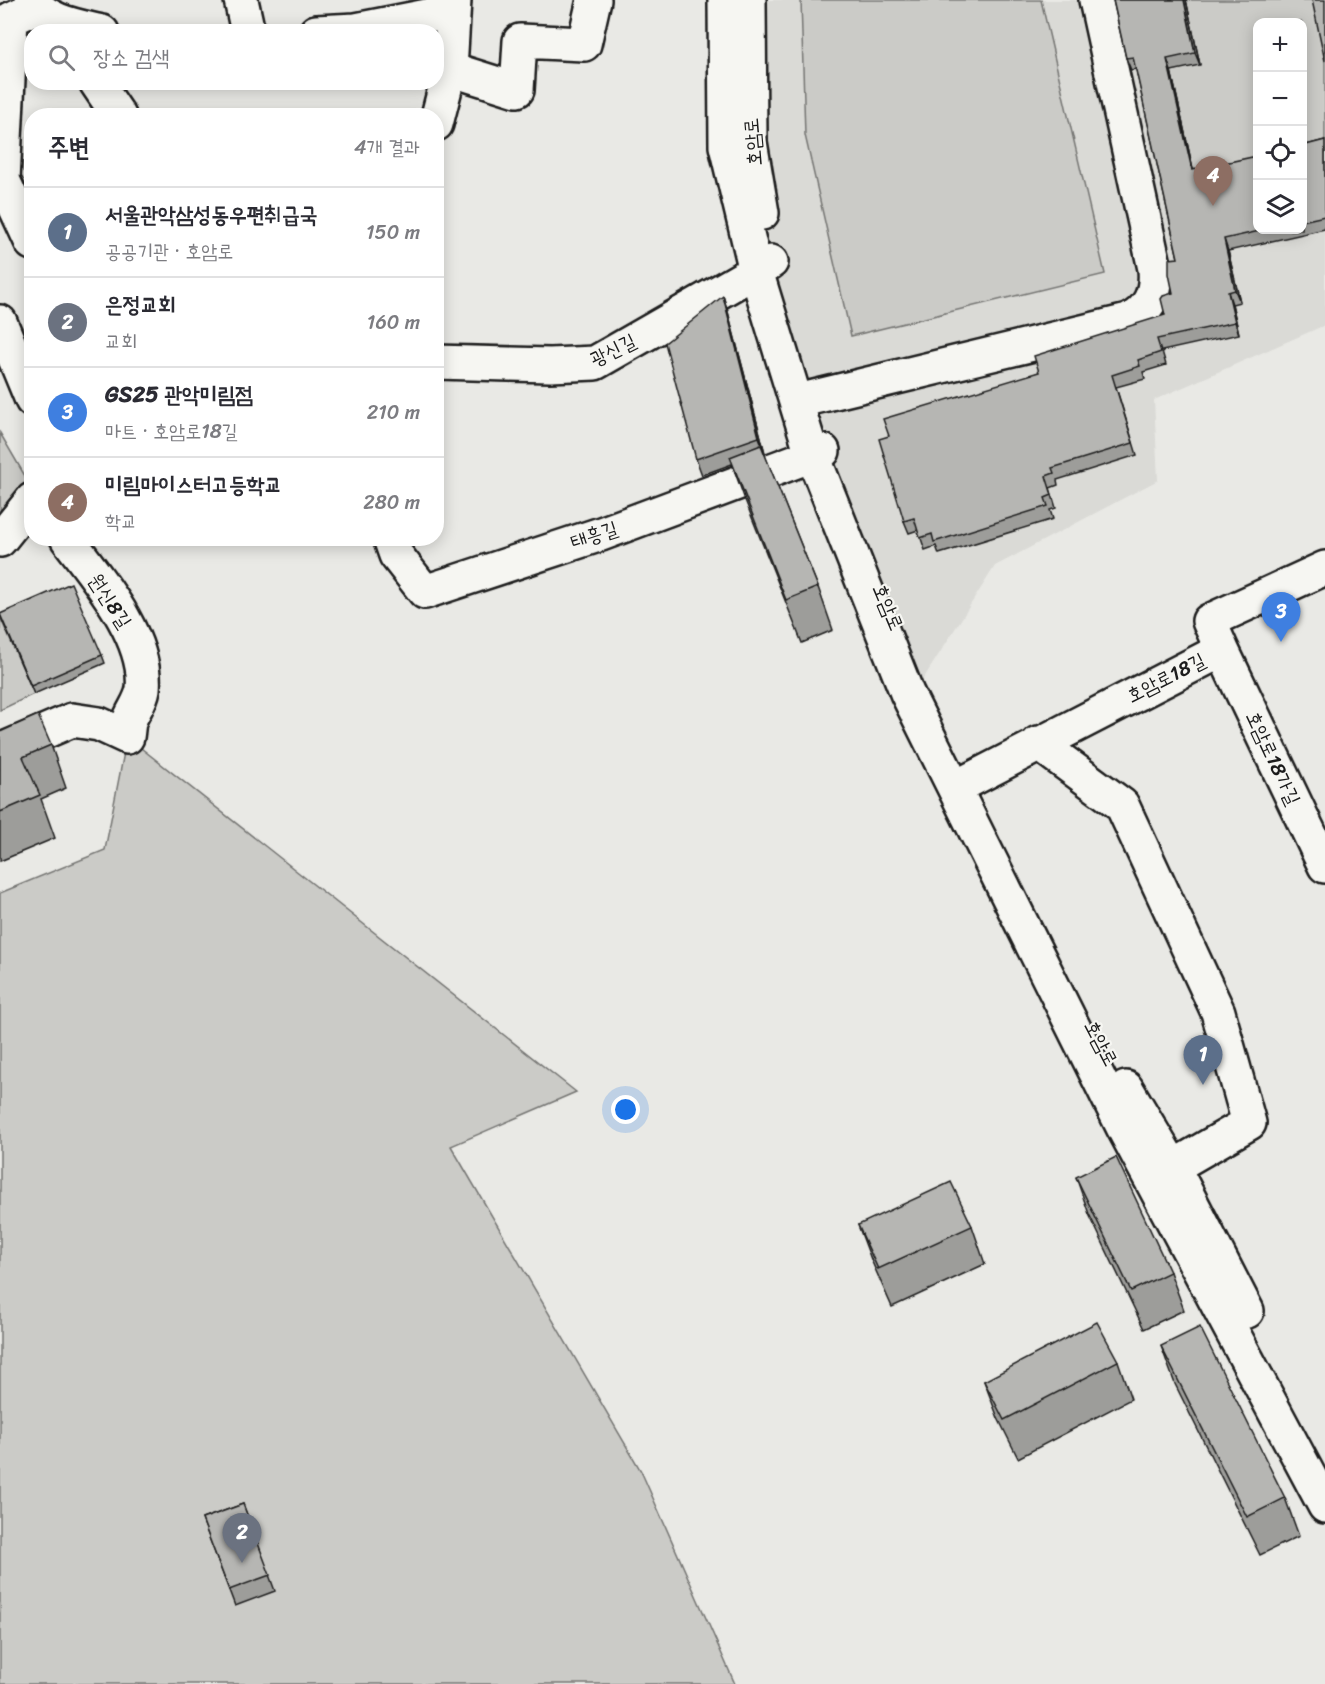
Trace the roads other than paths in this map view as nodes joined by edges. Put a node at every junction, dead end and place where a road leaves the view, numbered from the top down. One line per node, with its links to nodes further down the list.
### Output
1 (241, 0): 9 (street)
2 (594, 0): 11 (street)
3 (725, 0): 16 (street)
4 (749, 0): 16 (street, 호암로)
5 (1096, 0): 20 (street)
6 (454, 6): 10 (street); 11 (street)
7 (48, 15): 8 (street); 15 (street)
8 (77, 24)
9 (246, 24)
10 (380, 24)
11 (450, 69): 14 (street)
12 (101, 90): 13 (street)
13 (113, 108)
14 (440, 108)
15 (24, 226)
16 (763, 267): 18 (street, 광신길); 20 (street, 호암로); 21 (street)
17 (0, 322): 19 (street)
18 (444, 363)
19 (24, 380)
20 (806, 399): 21 (street, 호암로)
21 (818, 452): 25 (street, 태흥길); 30 (street, 호암로); 34 (street)
22 (24, 510): 23 (street)
23 (0, 540)
24 (73, 546): 29 (street, 원신8길)
25 (393, 546)
26 (1325, 568): 27 (street, 호암로18길)
27 (1222, 650): 28 (street, 호암로18길); 31 (street, 호암로18가길)
28 (1038, 743): 30 (street, 호암로18길); 32 (street)
29 (0, 751)
30 (970, 780): 32 (street, 호암로)
31 (1325, 866)
32 (1173, 1167): 33 (street, 호암로)
33 (1325, 1465)
34 (1325, 1506)

